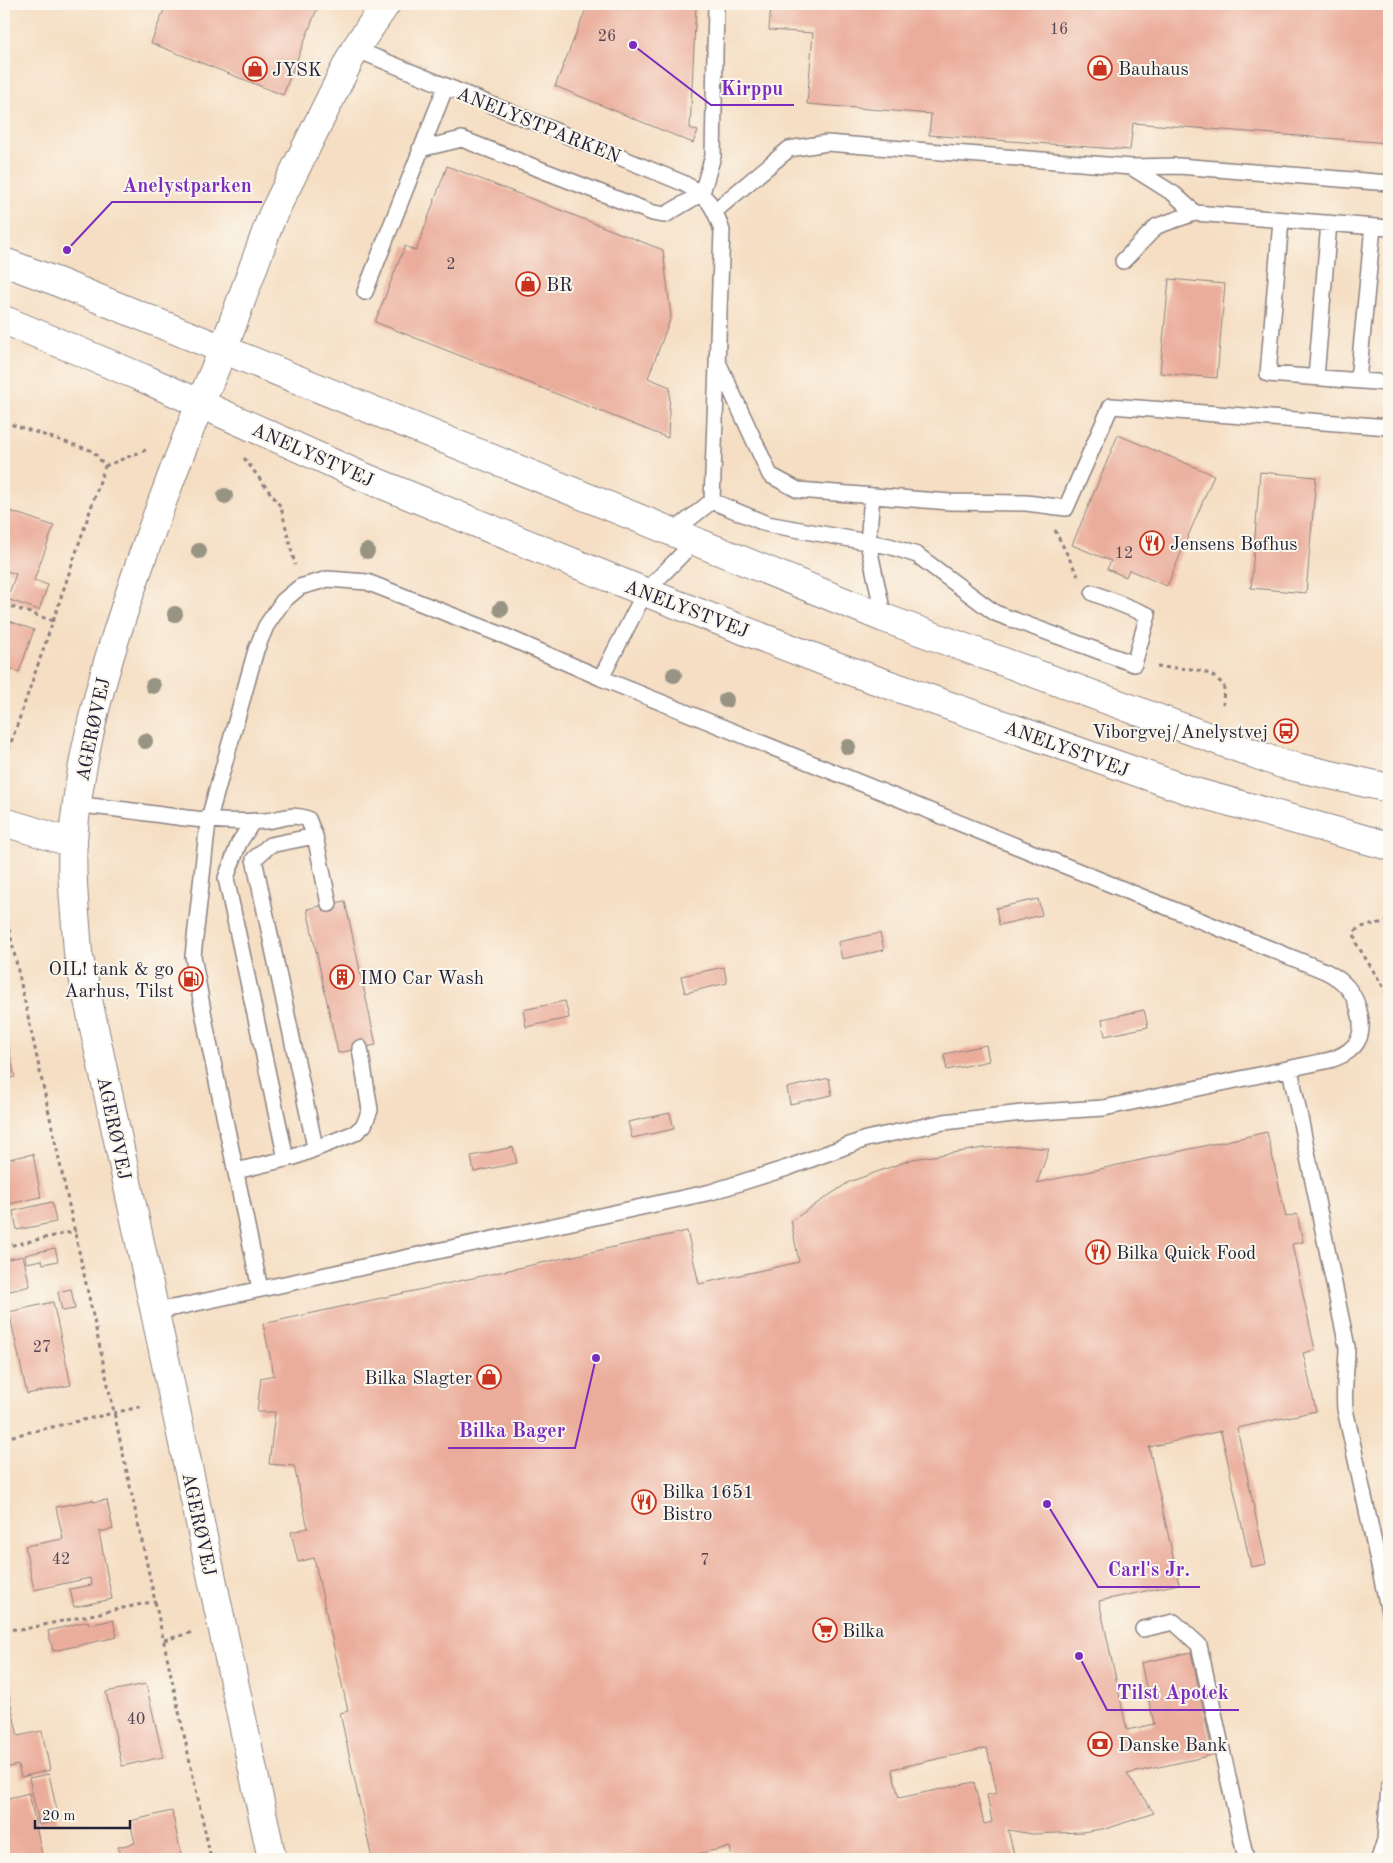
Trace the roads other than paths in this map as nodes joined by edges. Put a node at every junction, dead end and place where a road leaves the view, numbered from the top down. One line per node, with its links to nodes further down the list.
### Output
1 (386, 4): 3 (street)
2 (716, 4): 8 (lane)
3 (354, 49): 4 (lane, ANELYSTPARKEN); 19 (street)
4 (446, 86): 5 (lane); 8 (lane, ANELYSTPARKEN)
5 (420, 149): 8 (lane); 17 (lane)
6 (1131, 167): 7 (lane); 9 (lane); 10 (lane)
7 (1389, 183)
8 (702, 193): 9 (lane, ANELYSTPARKEN)
9 (716, 210): 20 (lane, ANELYSTPARKEN)
10 (1195, 212): 11 (lane); 15 (lane)
11 (1281, 220): 12 (lane); 21 (lane)
12 (1329, 223): 13 (lane); 21 (lane)
13 (1373, 227): 14 (lane); 22 (lane)
14 (1389, 228)
15 (1123, 261)
16 (4, 262): 19 (street)
17 (365, 292)
18 (4, 320): 24 (street, ANELYSTVEJ)
19 (223, 350): 24 (street, AGERØVEJ); 28 (street)
20 (717, 360): 26 (lane); 27 (lane, ANELYSTPARKEN)
21 (1316, 377): 22 (lane)
22 (1358, 380): 23 (lane)
23 (1389, 383)
24 (200, 404): 30 (street, ANELYSTVEJ); 35 (street, AGERØVEJ)
25 (1389, 426): 26 (lane)
26 (872, 496): 29 (lane)
27 (712, 501): 28 (lane); 29 (lane)
28 (685, 536): 30 (lane); 32 (street)
29 (868, 543): 31 (lane); 32 (lane)
30 (645, 592): 33 (lane); 41 (street, ANELYSTVEJ)
31 (1093, 593)
32 (884, 618): 34 (street)
33 (601, 678): 38 (lane); 44 (lane)
34 (1389, 788)
35 (76, 806): 38 (lane); 40 (street, AGERØVEJ)
36 (253, 821): 38 (lane); 39 (lane); 46 (lane)
37 (4, 822): 40 (street)
38 (208, 822): 47 (lane)
39 (315, 836): 42 (lane); 45 (lane)
40 (73, 843): 49 (street, AGERØVEJ)
41 (1389, 846)
42 (329, 904)
43 (360, 1048): 45 (lane)
44 (1290, 1069): 48 (lane); 50 (lane)
45 (314, 1147): 46 (lane)
46 (286, 1159): 47 (lane)
47 (236, 1171): 48 (lane)
48 (260, 1289): 49 (lane)
49 (154, 1311): 53 (street, AGERØVEJ)
50 (1389, 1612)
51 (1143, 1629): 54 (lane)
52 (1389, 1787): 55 (lane)
53 (272, 1859)
54 (1246, 1859)
55 (1380, 1859)

